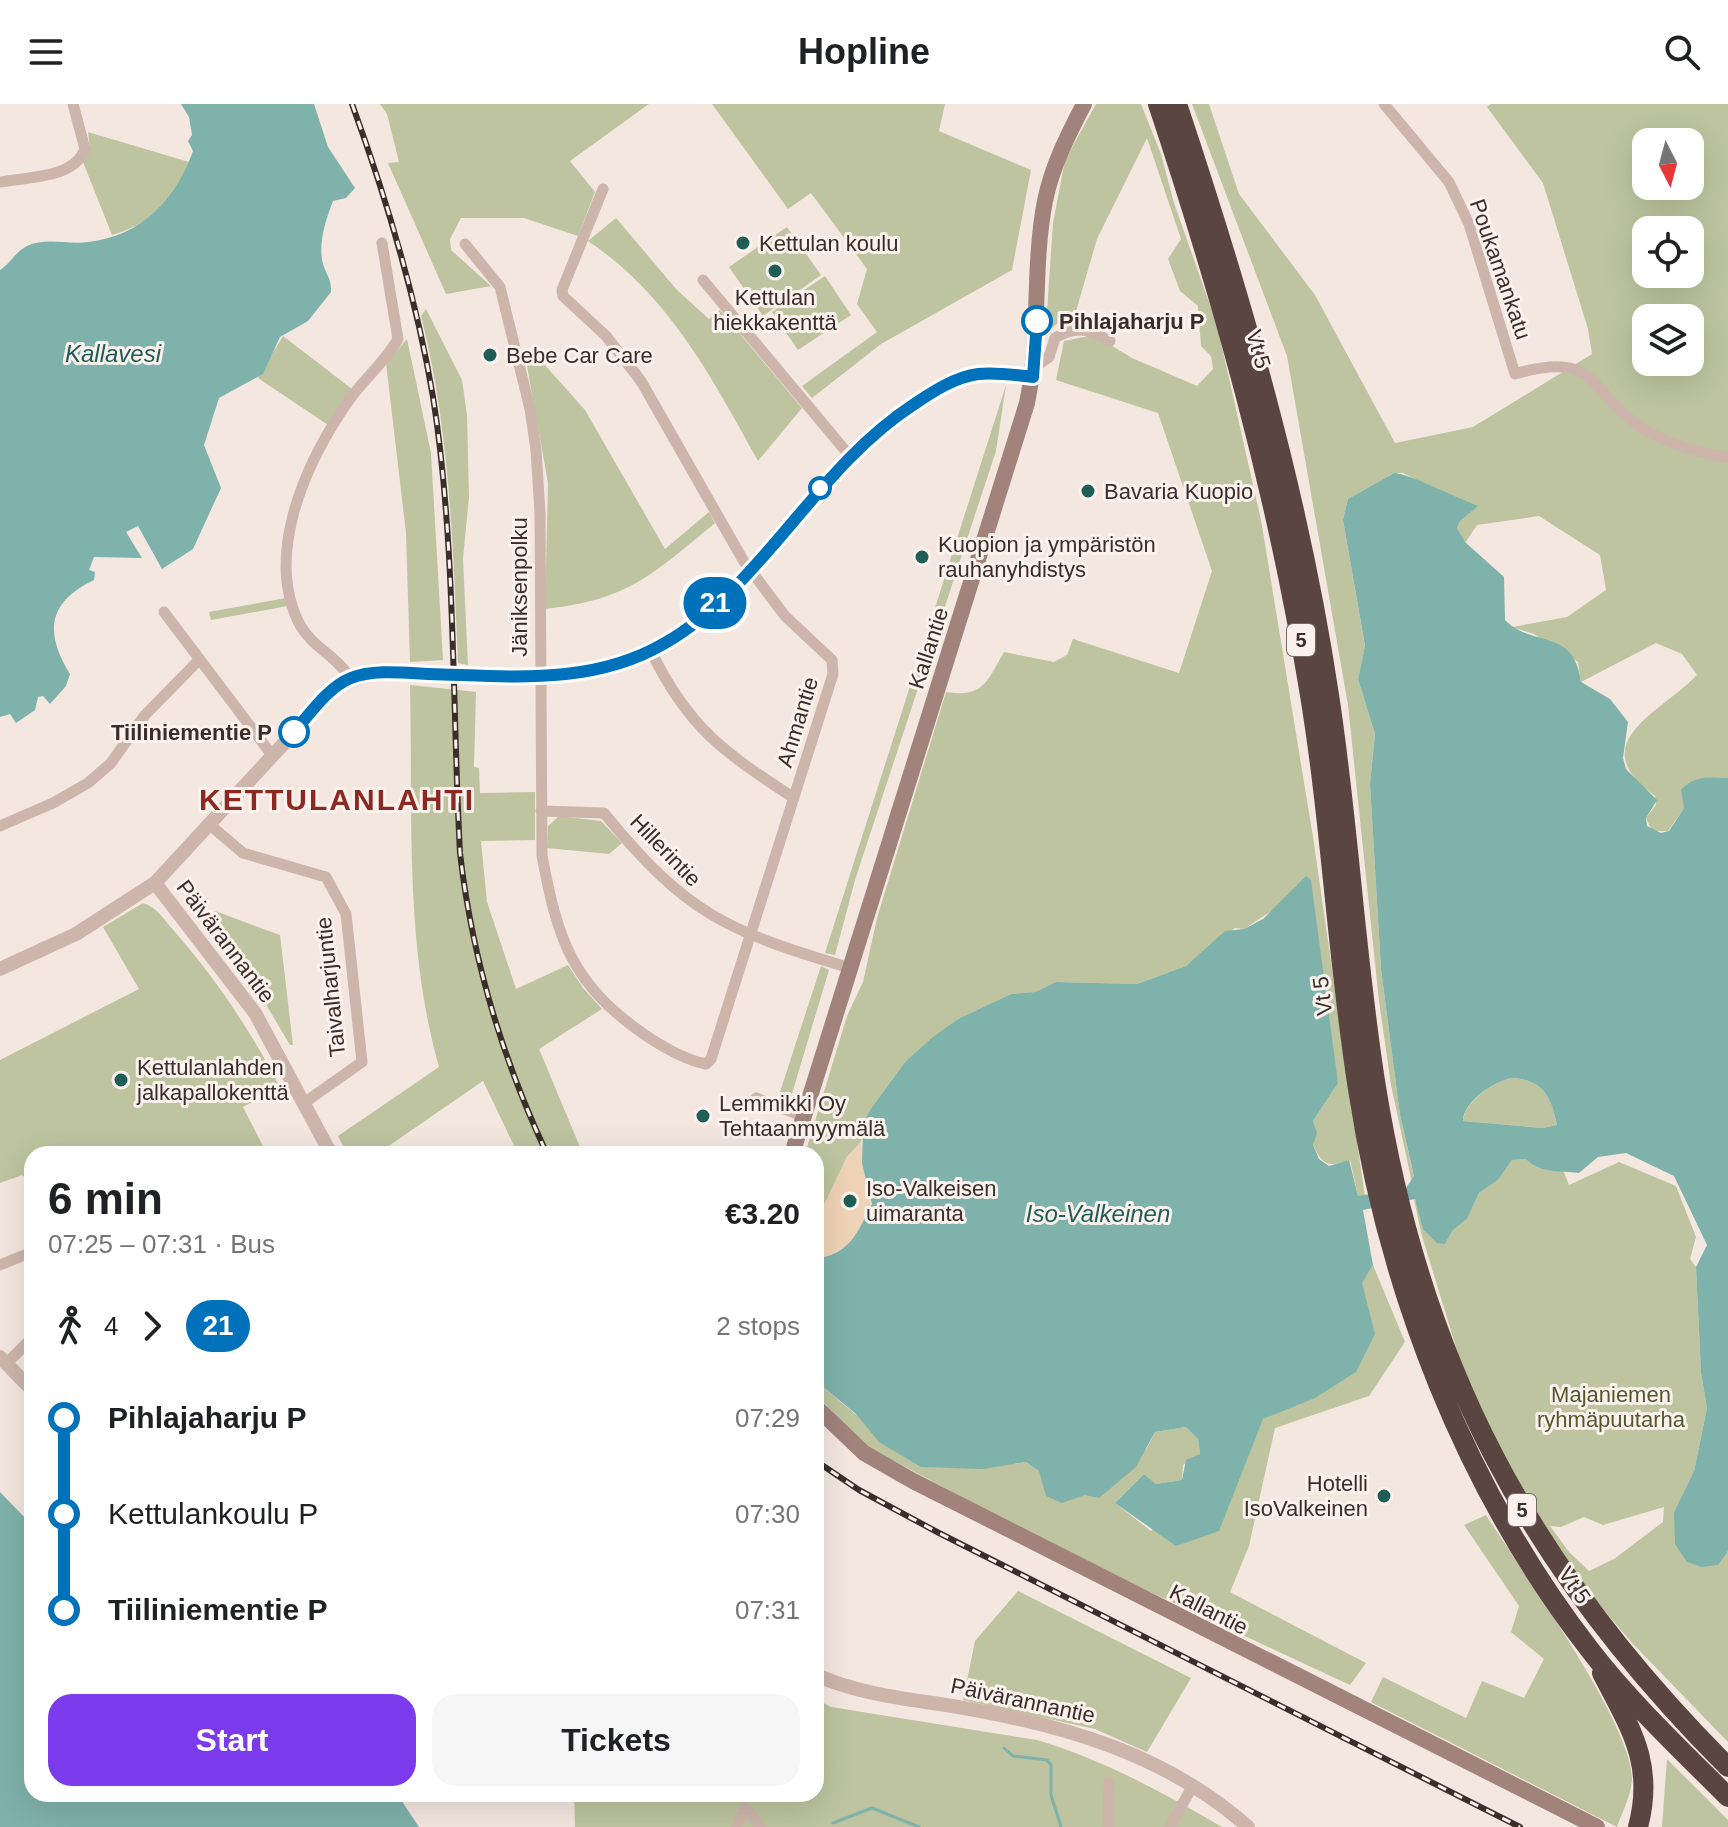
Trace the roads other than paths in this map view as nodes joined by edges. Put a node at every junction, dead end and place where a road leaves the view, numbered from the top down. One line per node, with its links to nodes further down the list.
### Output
1 (73, 104): 6 (street)
2 (1084, 104): 12 (main road, Kallantie)
3 (1158, 104): 36 (highway, Vt 5 / 5)
4 (1177, 104): 36 (highway, Vt 5 / 5)
5 (1384, 104): 14 (street, Poukamankatu)
6 (0, 182)
7 (603, 189): 15 (street, Ahmantie)
8 (382, 243): 19 (street)
9 (465, 244): 20 (street, Jäniksenpolku)
10 (703, 280): 13 (street)
11 (1110, 341): 12 (street)
12 (1033, 372): 13 (street); 28 (main road, Kallantie)
13 (849, 455): 15 (street)
14 (1728, 458)
15 (750, 569): 17 (street); 22 (street, Ahmantie)
16 (164, 612): 18 (street)
17 (651, 651): 20 (street); 22 (street)
18 (198, 661): 21 (street); 25 (street)
19 (350, 678): 20 (street); 21 (street)
20 (539, 678): 23 (street, Jäniksenpolku)
21 (272, 755): 24 (street)
22 (794, 798): 27 (street, Ahmantie)
23 (541, 811): 27 (street, Hillerintie); 30 (street, Jäniksenpolku)
24 (210, 825): 26 (street); 32 (street, Taivalharjuntie)
25 (0, 826)
26 (155, 883): 29 (street); 32 (street, Päivärannantie)
27 (750, 936): 28 (street, Hillerintie); 30 (street, Ahmantie)
28 (850, 968): 33 (main road, Kallantie)
29 (0, 969)
30 (706, 1064)
31 (756, 1098): 33 (street)
32 (304, 1103): 34 (street, Päivärannantie)
33 (803, 1116): 35 (main road, Kallantie)
34 (327, 1146)
35 (794, 1146)
36 (1388, 1197): 43 (highway, Vt 5 / 5); 45 (highway, Vt 5 / 5)
37 (24, 1255): 38 (street)
38 (0, 1265)
39 (24, 1344): 40 (street)
40 (3, 1361): 41 (street)
41 (24, 1382)
42 (824, 1415): 54 (main road, Kallantie)
43 (1591, 1652): 48 (highway, Vt 5 / 5); 55 (highway)
44 (824, 1678): 47 (street, Päivärannantie)
45 (1728, 1767)
46 (1109, 1782): 51 (street)
47 (1192, 1787): 52 (street); 53 (street, Päivärannantie)
48 (1728, 1797)
49 (737, 1827): 50 (street)
50 (760, 1827)
51 (1108, 1827)
52 (1170, 1827)
53 (1248, 1827)
54 (1597, 1827)
55 (1638, 1827)

